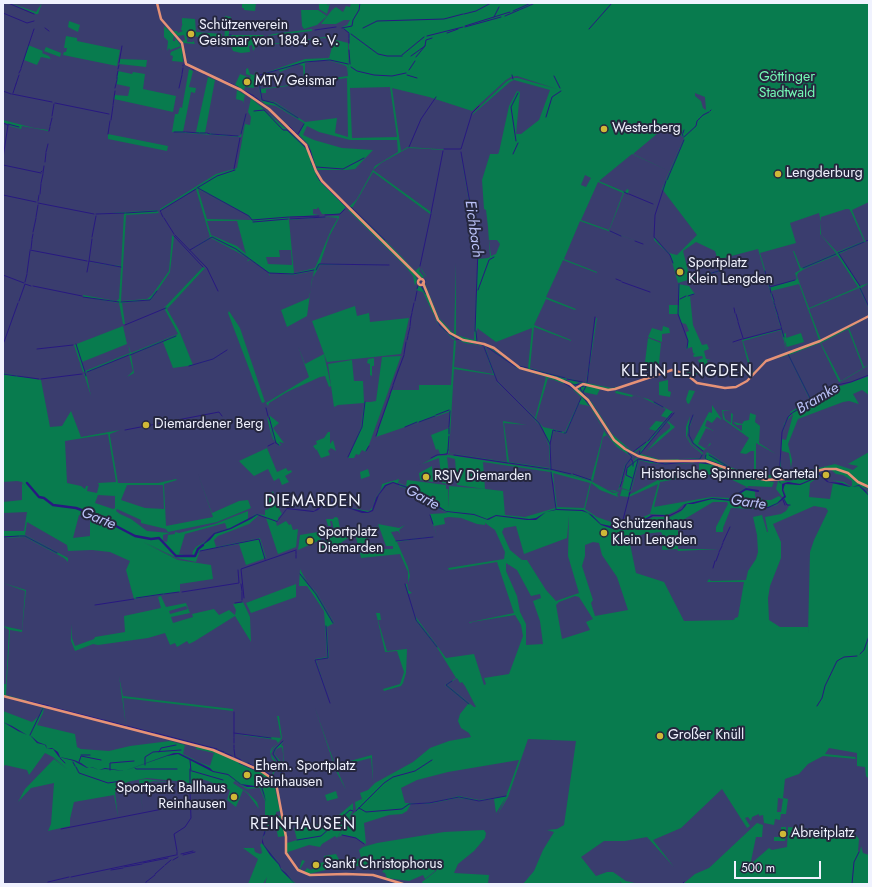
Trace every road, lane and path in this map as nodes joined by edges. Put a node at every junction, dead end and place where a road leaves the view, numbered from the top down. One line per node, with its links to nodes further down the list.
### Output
1 (157, 3): 2 (main road)
2 (420, 280): 3 (main road); 3 (main road)
3 (422, 284): 5 (main road)
4 (869, 316): 5 (main road)
5 (576, 388): 6 (main road)
6 (869, 487)
7 (3, 696): 8 (main road)
8 (403, 884)

